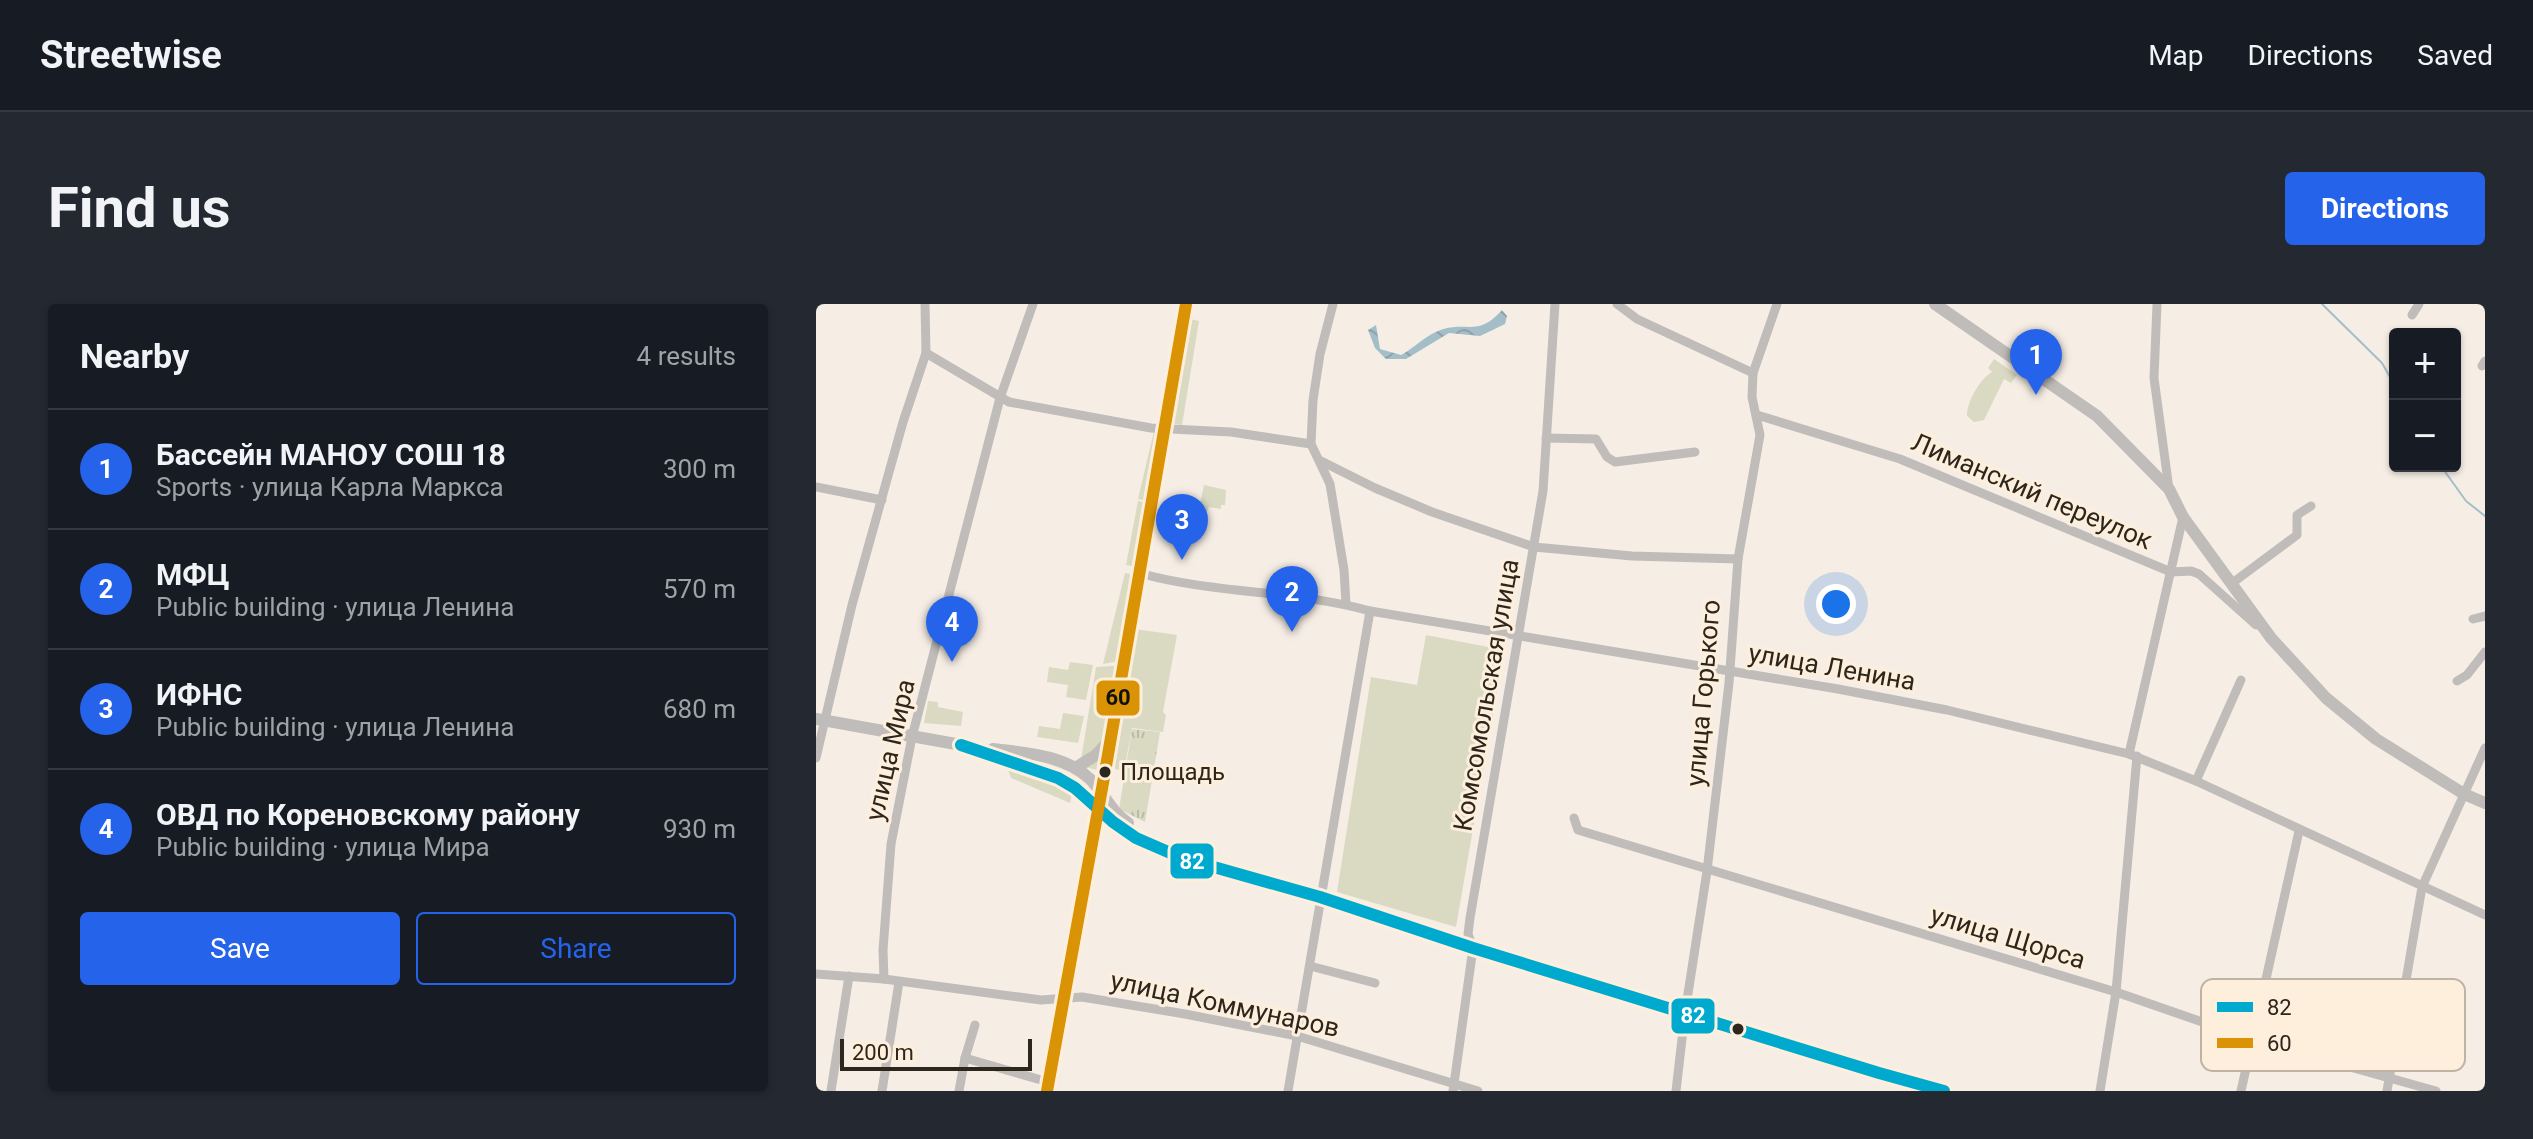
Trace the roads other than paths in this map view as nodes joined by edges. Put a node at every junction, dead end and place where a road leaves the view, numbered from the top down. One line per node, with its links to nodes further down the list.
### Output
1 (925, 304): 12 (street)
2 (1033, 304): 14 (street, улица Мира)
3 (1186, 304): 16 (main road)
4 (1333, 304): 18 (street)
5 (1555, 304): 17 (street, Комсомольская улица)
6 (1617, 304): 13 (street)
7 (1777, 304): 13 (street, улица Горького)
8 (1935, 304): 22 (main road)
9 (2157, 304): 22 (street)
10 (2419, 304): 11 (street)
11 (2412, 315)
12 (926, 353): 14 (street); 23 (street)
13 (1753, 373): 15 (street, улица Горького)
14 (1000, 398): 16 (street); 42 (street, улица Мира)
15 (1757, 415): 27 (street, улица Горького); 28 (street, Лиманский переулок)
16 (1163, 430): 18 (street); 29 (main road)
17 (1546, 438): 19 (street); 26 (street, Комсомольская улица)
18 (1311, 444): 20 (street)
19 (1695, 452)
20 (1319, 460): 26 (street); 31 (street)
21 (816, 487): 23 (street)
22 (2169, 489): 25 (main road)
23 (882, 500): 41 (street)
24 (2311, 506): 30 (street)
25 (2183, 517): 28 (street); 30 (main road)
26 (1534, 547): 27 (street); 35 (street, Комсомольская улица)
27 (1738, 559): 38 (street, улица Горького)
28 (2171, 572): 36 (street, Лиманский переулок); 46 (street)
29 (1139, 573): 31 (street, улица Ленина); 43 (main road)
30 (2231, 584): 36 (main road)
31 (1346, 604): 32 (street, улица Ленина)
32 (1370, 611): 35 (street, улица Ленина); 59 (street)
33 (2485, 616): 34 (street)
34 (2473, 619)
35 (1518, 636): 38 (street, улица Ленина); 61 (street, Комсомольская улица)
36 (2271, 638): 50 (main road)
37 (2485, 652): 40 (street)
38 (1729, 671): 46 (street, улица Ленина); 57 (street, улица Горького)
39 (2241, 680): 49 (street)
40 (2457, 681)
41 (820, 720): 42 (main road); 47 (street)
42 (912, 737): 44 (main road); 65 (street, улица Мира)
43 (1111, 738): 48 (main road); 51 (main road)
44 (961, 745): 48 (main road); 53 (main road)
45 (2485, 748): 50 (street)
46 (2133, 755): 49 (street, улица Ленина); 70 (street)
47 (816, 758)
48 (1075, 768): 51 (main road)
49 (2196, 781): 55 (street, улица Ленина)
50 (2464, 794): 52 (main road); 58 (street)
51 (1101, 795): 53 (main road); 56 (main road)
52 (2485, 803)
53 (1099, 809): 56 (main road); 71 (main road)
54 (1574, 818): 57 (street, улица Щорса)
55 (2299, 831): 58 (street, улица Ленина); 66 (street)
56 (1201, 862): 59 (main road)
57 (1707, 871): 70 (street, улица Щорса); 72 (street, улица Горького)
58 (2422, 887): 60 (street, улица Ленина); 67 (street)
59 (1320, 897): 61 (main road); 62 (street)
60 (2485, 915)
61 (1473, 948): 72 (main road); 82 (street, Комсомольская улица)
62 (1310, 966): 69 (street); 75 (street)
63 (816, 974): 64 (street, улица Коммунаров)
64 (849, 976): 65 (street, улица Коммунаров); 83 (street)
65 (884, 979): 68 (street, улица Коммунаров)
66 (2267, 979)
67 (2407, 979)
68 (899, 982): 71 (street, улица Коммунаров); 84 (street)
69 (1375, 983)
70 (2116, 992): 73 (street, улица Щорса); 90 (street)
71 (1063, 997): 75 (street, улица Коммунаров); 81 (main road)
72 (1685, 1013): 88 (street, улица Горького); 89 (main road)
73 (2201, 1022)
74 (975, 1025): 76 (street)
75 (1297, 1036): 82 (street, улица Коммунаров); 86 (street)
76 (965, 1058): 81 (street); 85 (street)
77 (2246, 1071): 91 (street)
78 (2362, 1071): 80 (street, улица Щорса)
79 (2391, 1071): 80 (street)
80 (2390, 1079): 92 (street); 93 (street, улица Щорса)
81 (1047, 1086)
82 (1453, 1087): 87 (street, улица Коммунаров)
83 (831, 1091)
84 (882, 1091)
85 (959, 1091)
86 (1288, 1091)
87 (1478, 1091)
88 (1676, 1091)
89 (1944, 1091)
90 (2100, 1091)
91 (2241, 1091)
92 (2387, 1091)
93 (2436, 1091)

